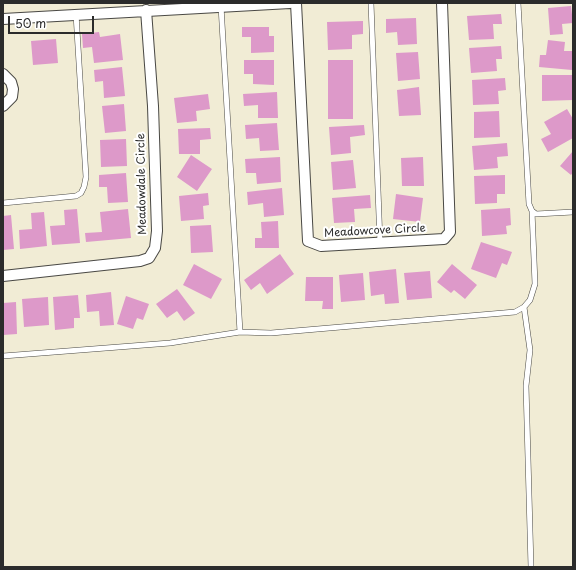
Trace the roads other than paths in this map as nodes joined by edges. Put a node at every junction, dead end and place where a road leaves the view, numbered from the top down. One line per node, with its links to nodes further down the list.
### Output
1 (290, 3): 6 (street)
2 (296, 3): 15 (street, Meadowcove Circle)
3 (371, 3): 15 (lane)
4 (442, 3): 15 (street, Meadowcove Circle)
5 (518, 3): 13 (lane)
6 (221, 6): 7 (street); 18 (lane)
7 (146, 10): 8 (street); 16 (street, Meadowdale Circle)
8 (76, 14): 9 (street); 12 (lane)
9 (3, 18)
10 (3, 74): 11 (street)
11 (3, 106)
12 (3, 202)
13 (532, 211): 14 (lane); 17 (lane)
14 (573, 212)
15 (380, 243)
16 (3, 276)
17 (524, 307): 18 (lane); 20 (lane)
18 (240, 332): 19 (lane)
19 (3, 356)
20 (531, 567)

